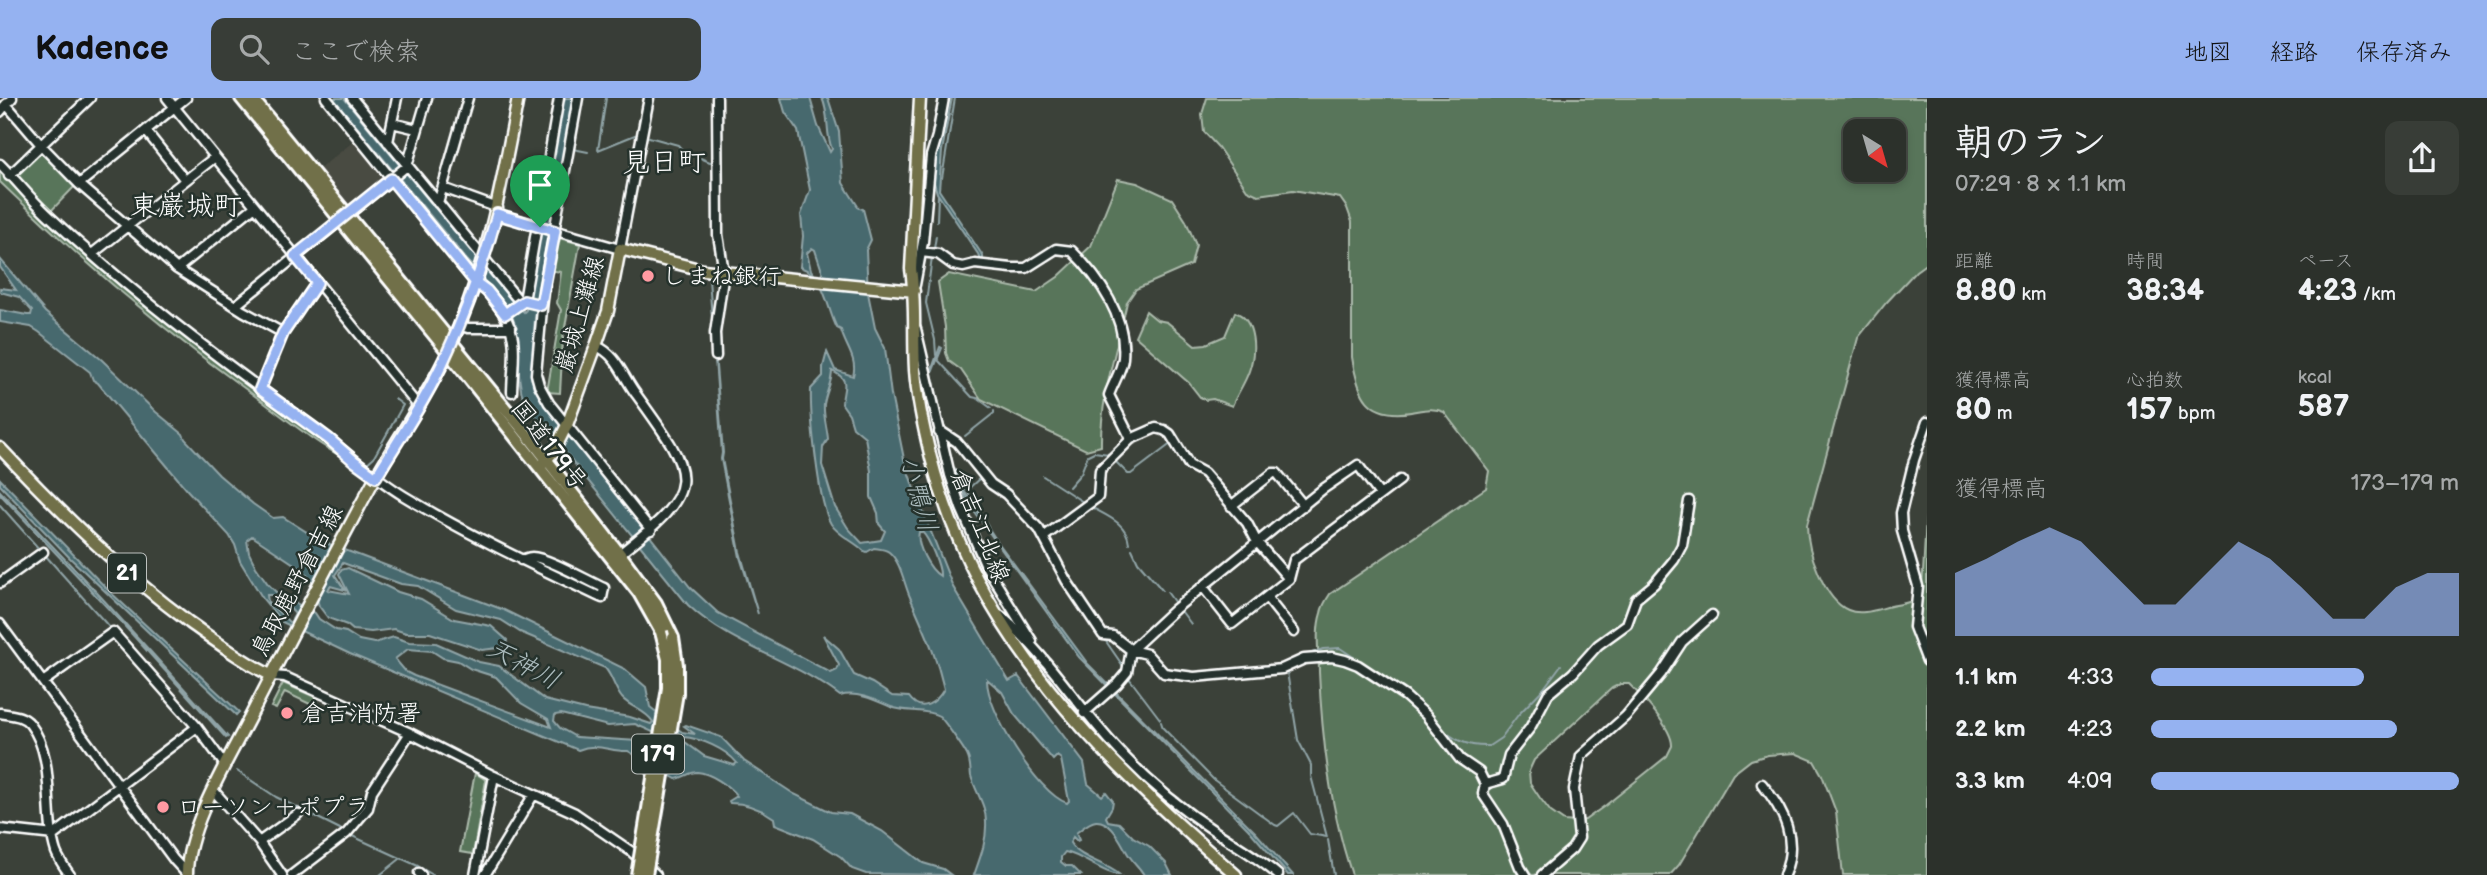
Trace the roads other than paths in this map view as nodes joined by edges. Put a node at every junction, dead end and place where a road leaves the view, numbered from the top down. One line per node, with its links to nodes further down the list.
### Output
1 (90, 98): 25 (street)
2 (167, 98): 20 (street)
3 (186, 98): 20 (street)
4 (241, 98): 37 (highway, 国道179号 / 179)
5 (252, 98): 37 (highway, 国道179号 / 179)
6 (326, 98): 30 (street)
7 (352, 98): 18 (street)
8 (397, 98): 21 (street)
9 (427, 98): 22 (street)
10 (468, 98): 33 (street)
11 (518, 98): 36 (main road, 鳥取鹿野倉吉線)
12 (559, 98): 39 (street)
13 (578, 98): 40 (street)
14 (649, 98): 41 (street)
15 (717, 98): 47 (street)
16 (920, 98): 50 (main road, 倉吉江北線)
17 (944, 98): 42 (street)
18 (360, 102): 24 (street)
19 (6, 105): 25 (street)
20 (174, 107): 23 (street); 26 (street)
21 (393, 123): 22 (street); 24 (street)
22 (418, 129): 28 (street)
23 (146, 131): 31 (street); 32 (street)
24 (388, 142): 28 (street)
25 (41, 145): 29 (street); 32 (street)
26 (215, 157): 31 (street); 35 (street)
27 (0, 164): 29 (street)
28 (405, 167): 30 (street); 34 (street)
29 (9, 176): 43 (street)
30 (393, 178): 37 (street); 48 (street)
31 (185, 180): 38 (street)
32 (79, 184): 38 (street)
33 (443, 188): 34 (street); 36 (street)
34 (438, 203): 45 (street)
35 (254, 207): 44 (street); 46 (street)
36 (497, 211): 39 (street); 45 (main road, 鳥取鹿野倉吉線)
37 (343, 217): 44 (street); 60 (highway, 国道179号 / 179)
38 (128, 227): 43 (street); 46 (street)
39 (538, 227): 40 (street); 51 (street)
40 (553, 230): 41 (street); 52 (street)
41 (620, 249): 47 (main road, 巌城上灘線); 59 (main road, 巌城上灘線)
42 (921, 253): 50 (street); 68 (street)
43 (92, 254): 62 (street)
44 (295, 256): 49 (street); 53 (street)
45 (483, 263): 48 (main road, 鳥取鹿野倉吉線); 51 (street)
46 (177, 269): 53 (street)
47 (726, 273): 50 (main road, 巌城上灘線); 61 (street)
48 (477, 282): 54 (street); 55 (main road, 鳥取鹿野倉吉線)
49 (317, 283): 58 (street); 64 (street)
50 (909, 291): 56 (main road, 倉吉江北線)
51 (522, 301): 52 (street); 54 (street)
52 (541, 305): 66 (street)
53 (235, 306): 58 (street)
54 (505, 314): 57 (street)
55 (459, 325): 57 (street); 60 (main road, 鳥取鹿野倉吉線)
56 (913, 327): 67 (street); 87 (main road, 倉吉江北線)
57 (512, 328): 63 (street)
58 (283, 333): 62 (street)
59 (596, 346): 66 (main road, 巌城上灘線); 77 (street)
60 (450, 348): 64 (main road, 鳥取鹿野倉吉線); 70 (highway, 国道179号 / 179)
61 (716, 356)
62 (260, 389): 71 (street)
63 (512, 392)
64 (419, 407): 71 (main road, 鳥取鹿野倉吉線)
65 (1927, 422): 93 (street)
66 (566, 426): 70 (main road, 巌城上灘線); 77 (street)
67 (939, 432): 78 (street); 92 (street)
68 (1131, 439): 75 (street); 78 (street)
69 (0, 448): 94 (main road, 鳥取鹿野倉吉線 / 21)
70 (543, 463): 81 (highway, 国道179号 / 179)
71 (375, 479): 82 (street); 94 (main road, 鳥取鹿野倉吉線)
72 (1400, 480): 73 (street)
73 (1380, 495): 76 (street); 83 (street)
74 (1689, 501): 102 (street)
75 (1231, 506): 76 (street); 79 (street)
76 (1304, 506): 79 (street)
77 (650, 531): 81 (street)
78 (1045, 536): 91 (street)
79 (1257, 542): 83 (street); 85 (street)
80 (43, 552): 84 (street)
81 (621, 553): 117 (highway, 国道179号 / 179, bridge); 118 (highway, 国道179号 / 179, bridge)
82 (521, 560): 82 (street)
83 (1289, 579): 86 (street)
84 (0, 583)
85 (1203, 587): 86 (street); 91 (street)
86 (1267, 598): 90 (street)
87 (993, 610): 92 (street); 120 (main road, 倉吉江北線)
88 (1712, 615): 123 (street)
89 (0, 624): 95 (street)
90 (1294, 632)
91 (1131, 650): 97 (street); 102 (street)
92 (1035, 651): 97 (street)
93 (1927, 661)
94 (272, 676): 99 (street); 100 (main road)
95 (43, 682): 98 (street); 104 (street)
96 (0, 713): 109 (street)
97 (1084, 713): 121 (street)
98 (197, 727): 100 (street); 104 (street)
99 (410, 733): 101 (street); 115 (street)
100 (225, 765): 105 (main road)
101 (494, 776): 106 (street); 116 (street)
102 (1485, 784): 122 (street)
103 (1762, 784): 124 (street)
104 (119, 785): 109 (street); 113 (street)
105 (213, 790): 110 (street); 113 (main road)
106 (534, 794): 111 (street); 119 (street)
107 (298, 814): 110 (street)
108 (0, 829): 109 (street)
109 (54, 835): 112 (street)
110 (259, 842): 114 (street)
111 (486, 874)
112 (70, 875)
113 (187, 875)
114 (282, 875)
115 (292, 875)
116 (475, 875)
117 (637, 875)
118 (646, 875)
119 (656, 875)
120 (1236, 875)
121 (1278, 875)
122 (1525, 875)
123 (1542, 875)
124 (1784, 875)

